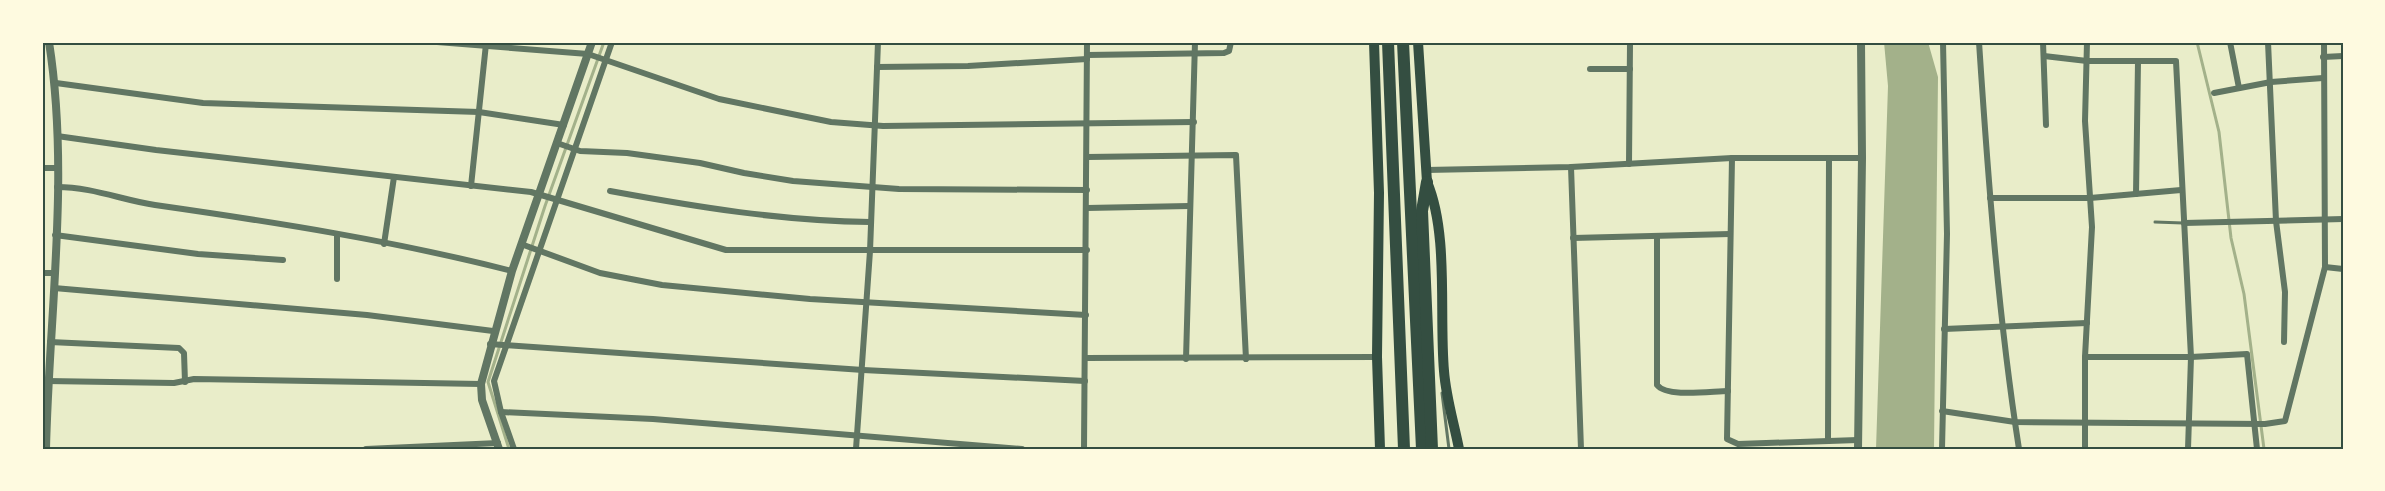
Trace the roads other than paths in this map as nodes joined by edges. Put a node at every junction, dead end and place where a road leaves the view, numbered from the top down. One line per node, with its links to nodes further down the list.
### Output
1 (49, 42): 39 (street)
2 (437, 42): 21 (street)
3 (592, 42): 24 (street)
4 (612, 42): 29 (street)
5 (878, 42): 34 (street)
6 (1087, 42): 27 (street)
7 (1195, 42): 23 (street)
8 (1231, 42): 23 (street)
9 (1374, 42): 31 (highway)
10 (1388, 42): 135 (highway)
11 (1403, 42): 136 (highway)
12 (1418, 42): 32 (highway)
13 (1861, 42): 57 (street)
14 (1943, 42): 105 (street)
15 (1979, 42): 73 (street)
16 (2043, 42): 25 (street)
17 (2087, 42): 30 (street)
18 (2230, 42): 40 (street)
19 (2268, 42): 38 (street)
20 (2324, 42): 28 (street)
21 (486, 44): 24 (street); 44 (street)
22 (1630, 44): 36 (street)
23 (1196, 54): 27 (street); 45 (street)
24 (589, 55): 29 (street); 47 (street)
25 (2044, 56): 30 (street); 48 (street)
26 (2343, 56): 28 (street)
27 (1087, 57): 34 (street); 46 (street)
28 (2323, 57): 37 (street)
29 (604, 61): 49 (street); 52 (street)
30 (2087, 61): 33 (street); 74 (street)
31 (1374, 62): 32 (highway); 42 (highway)
32 (1419, 62): 43 (highway)
33 (2138, 62): 68 (street); 71 (street)
34 (878, 67): 49 (street)
35 (1590, 69): 36 (street)
36 (1630, 69): 58 (street)
37 (2323, 78): 38 (street); 77 (street)
38 (2271, 82): 40 (street); 79 (street)
39 (56, 83): 44 (street); 50 (street)
40 (2239, 88): 41 (street)
41 (2214, 93)
42 (1376, 104): 43 (highway); 111 (highway)
43 (1422, 106): 62 (highway)
44 (479, 112): 47 (street); 64 (street)
45 (1194, 122): 46 (street); 53 (street)
46 (1086, 123): 49 (street); 54 (street)
47 (564, 125): 51 (street)
48 (2046, 125)
49 (875, 126): 66 (street)
50 (57, 136): 61 (street); 63 (street)
51 (559, 144): 52 (street); 70 (street)
52 (573, 149): 66 (street); 72 (street)
53 (1192, 155): 54 (street); 75 (street); 116 (street)
54 (1087, 157): 67 (street)
55 (1732, 158): 56 (street); 58 (street); 83 (street)
56 (1828, 158): 57 (street); 132 (street)
57 (1862, 158): 131 (street)
58 (1629, 164): 59 (street)
59 (1571, 167): 62 (street); 87 (street)
60 (42, 168): 61 (street)
61 (57, 168): 65 (street)
62 (1426, 176): 118 (highway); 136 (highway)
63 (394, 177): 64 (street); 88 (street)
64 (471, 186): 70 (street)
65 (57, 187): 84 (street); 85 (street)
66 (871, 187): 67 (street); 80 (street)
67 (1087, 190): 76 (street)
68 (2181, 190): 71 (street); 82 (street)
69 (610, 191): 80 (street)
70 (541, 193): 72 (street); 89 (street)
71 (2136, 194): 74 (street)
72 (555, 198): 91 (street); 92 (street)
73 (1990, 198): 74 (street); 104 (street)
74 (2090, 198): 103 (street)
75 (1189, 206): 76 (street); 115 (street)
76 (1087, 208): 90 (street)
77 (2324, 219): 78 (street); 79 (street); 94 (street)
78 (2343, 219)
79 (2276, 221): 82 (street); 107 (street)
80 (870, 222): 92 (street)
81 (2155, 222): 82 (lane)
82 (2184, 223): 113 (street)
83 (1730, 234): 86 (street); 123 (street)
84 (55, 235): 93 (street); 98 (street)
85 (337, 236): 88 (street); 99 (street)
86 (1657, 236): 87 (street); 123 (street)
87 (1573, 238): 146 (street)
88 (384, 244): 96 (street)
89 (522, 245): 91 (street); 96 (street)
90 (1087, 250): 92 (street); 102 (street)
91 (539, 251): 101 (street); 110 (street)
92 (870, 251): 101 (street)
93 (283, 260)
94 (2325, 267): 95 (street); 129 (street)
95 (2343, 269)
96 (512, 271): 106 (street)
97 (42, 273): 98 (street)
98 (55, 273): 100 (street)
99 (337, 279)
100 (54, 288): 106 (street); 109 (street)
101 (867, 303): 102 (street); 117 (street)
102 (1086, 315): 114 (street)
103 (2087, 323): 104 (street); 112 (street)
104 (2003, 326): 105 (street); 126 (street)
105 (1944, 329): 124 (street)
106 (494, 331): 108 (street)
107 (2284, 342)
108 (491, 344): 110 (street); 122 (street)
109 (47, 345): 119 (street); 120 (street)
110 (504, 345): 117 (street); 125 (street)
111 (1377, 357): 116 (street); 143 (highway)
112 (2085, 357): 113 (street); 127 (street)
113 (2191, 357): 128 (street); 129 (street)
114 (1086, 358): 115 (street); 121 (street)
115 (1186, 359): 116 (street)
116 (1246, 359)
117 (862, 370): 121 (street); 130 (street)
118 (1444, 371): 144 (lane); 145 (highway)
119 (47, 381): 120 (street); 137 (street)
120 (185, 381): 122 (street)
121 (1085, 381): 142 (street)
122 (481, 384): 133 (street)
123 (1728, 391): 132 (street)
124 (1942, 411): 126 (street); 148 (street)
125 (501, 412): 130 (street); 139 (street)
126 (2014, 422): 127 (street); 149 (street)
127 (2085, 422): 128 (street); 150 (street)
128 (2190, 423): 129 (street); 151 (street)
129 (2259, 424): 134 (street)
130 (857, 437): 140 (street); 141 (street)
131 (1858, 440): 132 (street); 147 (street)
132 (1828, 441)
133 (499, 446): 138 (street)
134 (2257, 447): 152 (street)
135 (1404, 448)
136 (1427, 448)
137 (46, 449)
138 (366, 449)
139 (514, 449)
140 (856, 449)
141 (1022, 449)
142 (1084, 449)
143 (1380, 449)
144 (1449, 449)
145 (1459, 449)
146 (1581, 449)
147 (1858, 449)
148 (1942, 449)
149 (2019, 449)
150 (2085, 449)
151 (2188, 449)
152 (2249, 449)

